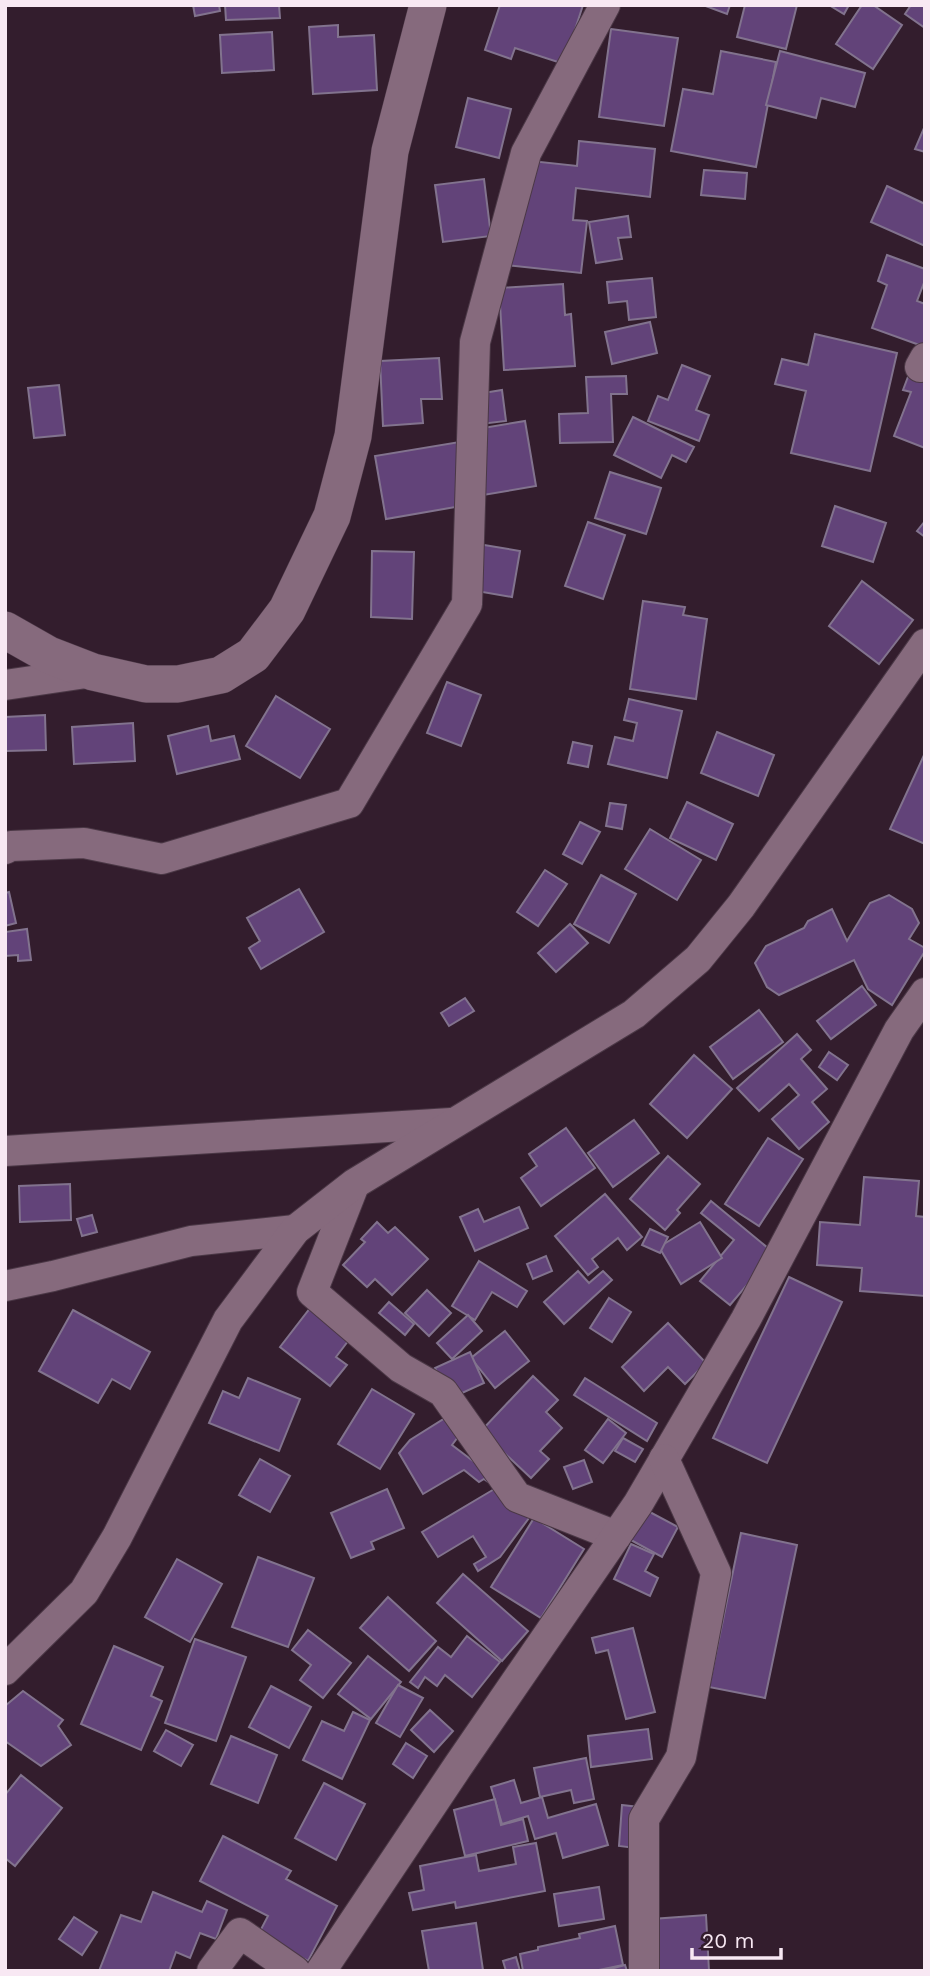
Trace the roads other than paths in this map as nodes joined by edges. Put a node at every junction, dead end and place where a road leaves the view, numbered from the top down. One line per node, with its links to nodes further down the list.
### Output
1 (428, 5): 5 (street)
2 (605, 5): 7 (street)
3 (5, 630): 5 (street)
4 (925, 644): 9 (street)
5 (93, 672): 6 (street)
6 (5, 685)
7 (5, 849)
8 (925, 993): 14 (street)
9 (454, 1123): 10 (street); 11 (street)
10 (5, 1151)
11 (354, 1184): 12 (street); 15 (street)
12 (295, 1230): 13 (street); 16 (street)
13 (5, 1286)
14 (664, 1460): 15 (street); 20 (street)
15 (616, 1536): 19 (street)
16 (5, 1670)
17 (212, 1971): 18 (street)
18 (295, 1971)
19 (321, 1971)
20 (644, 1971)

